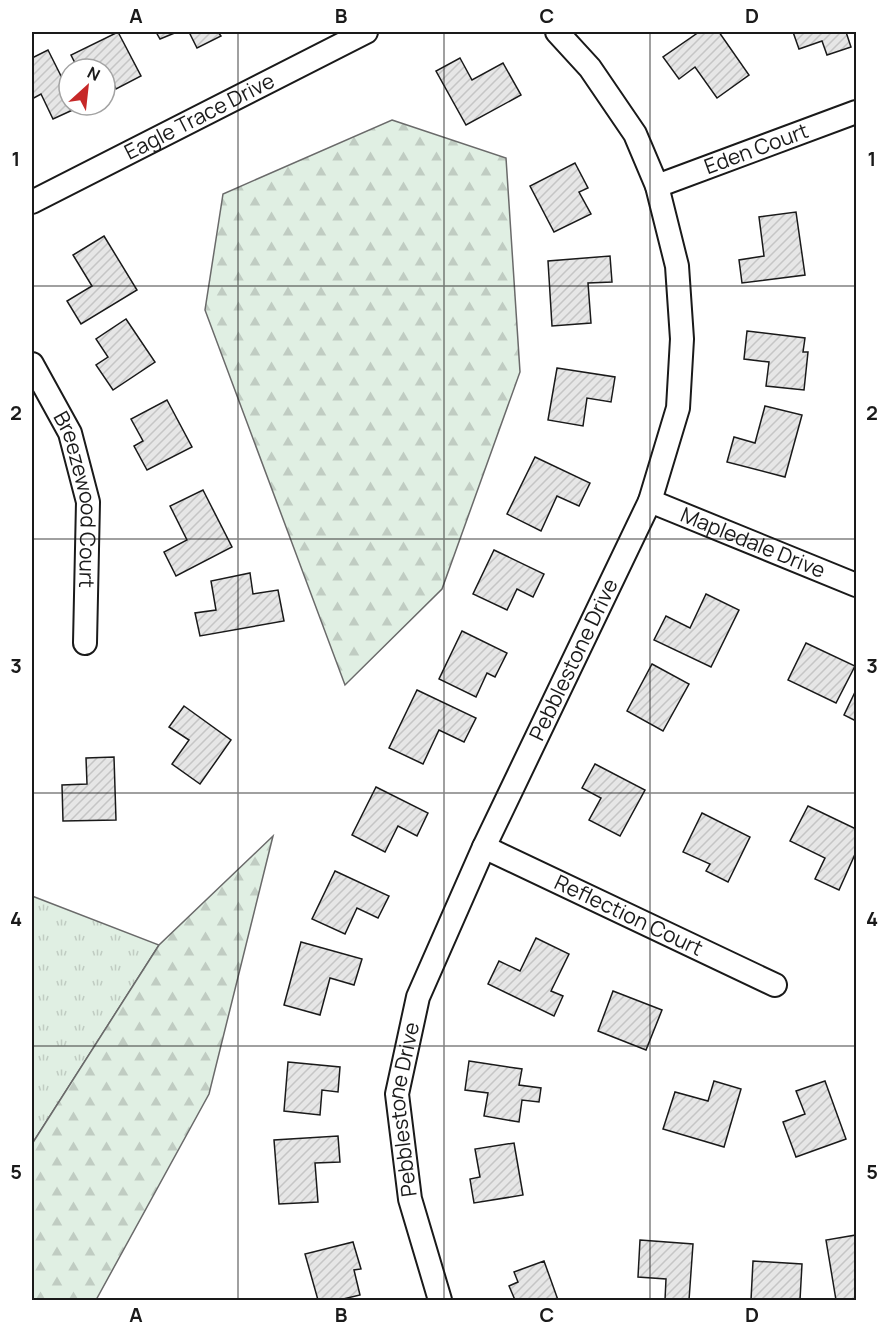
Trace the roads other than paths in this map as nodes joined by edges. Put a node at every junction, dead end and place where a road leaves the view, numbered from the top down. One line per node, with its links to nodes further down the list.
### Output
1 (366, 32): 5 (street, Eagle Trace Drive)
2 (557, 32): 4 (street, Pebblestone Drive)
3 (856, 112): 4 (street, Eden Court)
4 (657, 186): 7 (street, Pebblestone Drive)
5 (32, 202)
6 (32, 364): 9 (street, Breezewood Court)
7 (650, 501): 8 (street, Mapledale Drive); 10 (street, Pebblestone Drive)
8 (856, 585)
9 (85, 643)
10 (484, 847): 11 (street, Reflection Court); 12 (street, Pebblestone Drive)
11 (775, 985)
12 (440, 1300)

